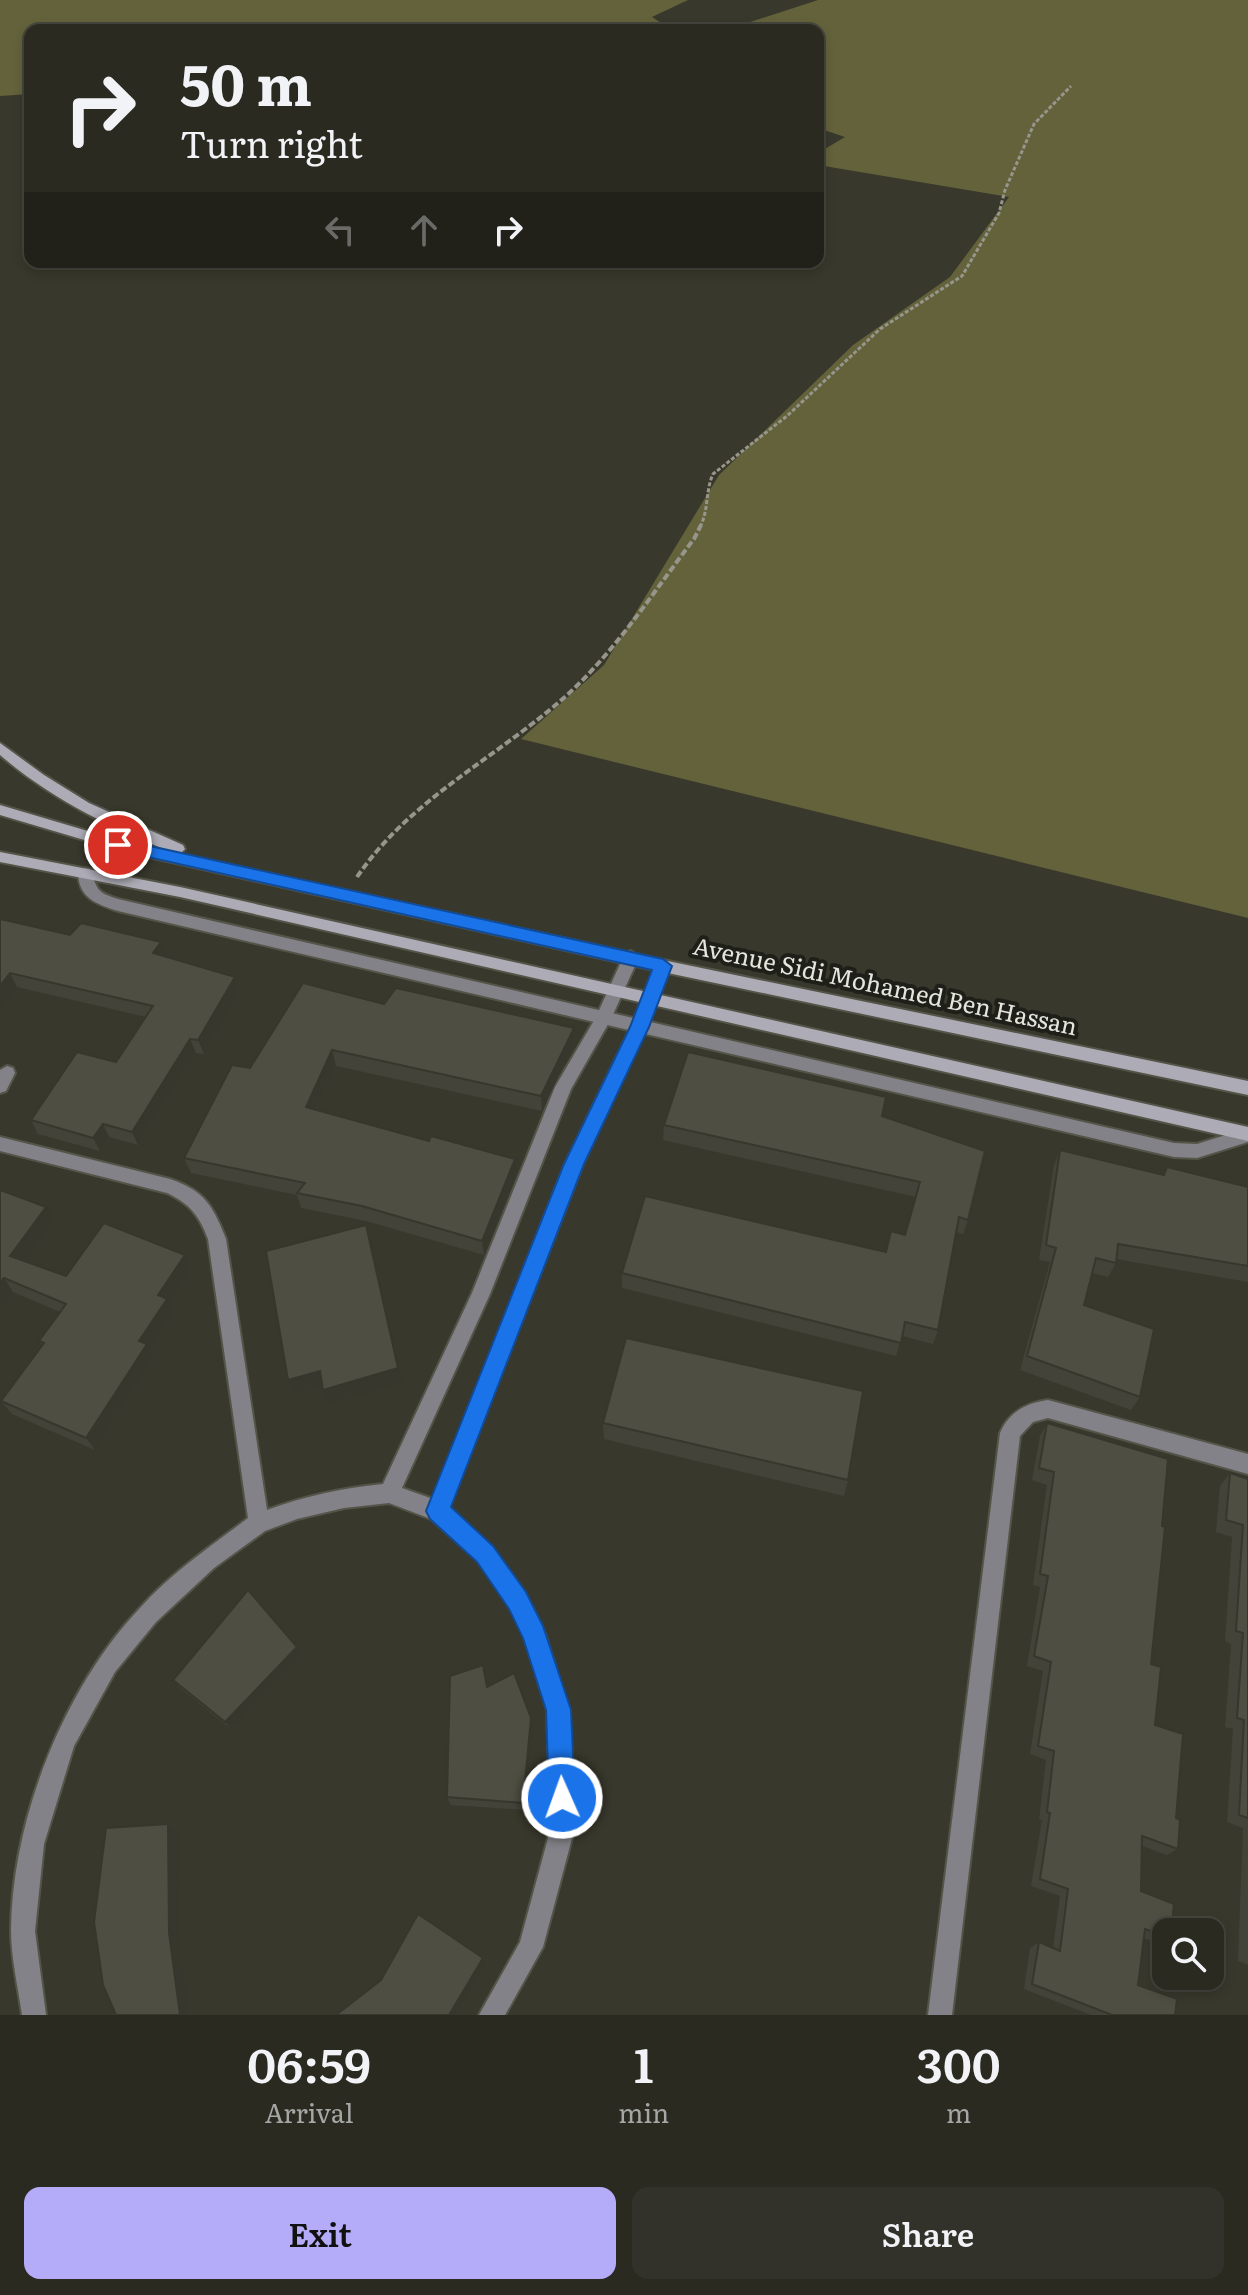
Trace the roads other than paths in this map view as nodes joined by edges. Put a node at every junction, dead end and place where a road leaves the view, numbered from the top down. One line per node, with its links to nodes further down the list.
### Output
1 (0, 748): 4 (street)
2 (0, 810): 4 (street, Avenue Sidi Mohamed Ben Hassan)
3 (0, 857): 5 (street)
4 (200, 862): 6 (street, Avenue Sidi Mohamed Ben Hassan)
5 (85, 873): 8 (street); 10 (street)
6 (631, 957): 7 (street, Avenue Sidi Mohamed Ben Hassan); 8 (street)
7 (663, 966): 9 (street); 12 (street, Avenue Sidi Mohamed Ben Hassan)
8 (613, 991): 9 (street); 10 (street)
9 (650, 999): 11 (street); 13 (street)
10 (603, 1019): 11 (street); 16 (street)
11 (639, 1027): 13 (street); 17 (street)
12 (1248, 1088)
13 (1248, 1134)
14 (0, 1144): 18 (street)
15 (1248, 1464): 21 (street)
16 (389, 1493): 17 (street); 18 (street)
17 (438, 1511): 20 (street)
18 (259, 1523): 19 (street)
19 (34, 2015)
20 (491, 2015)
21 (940, 2015)

